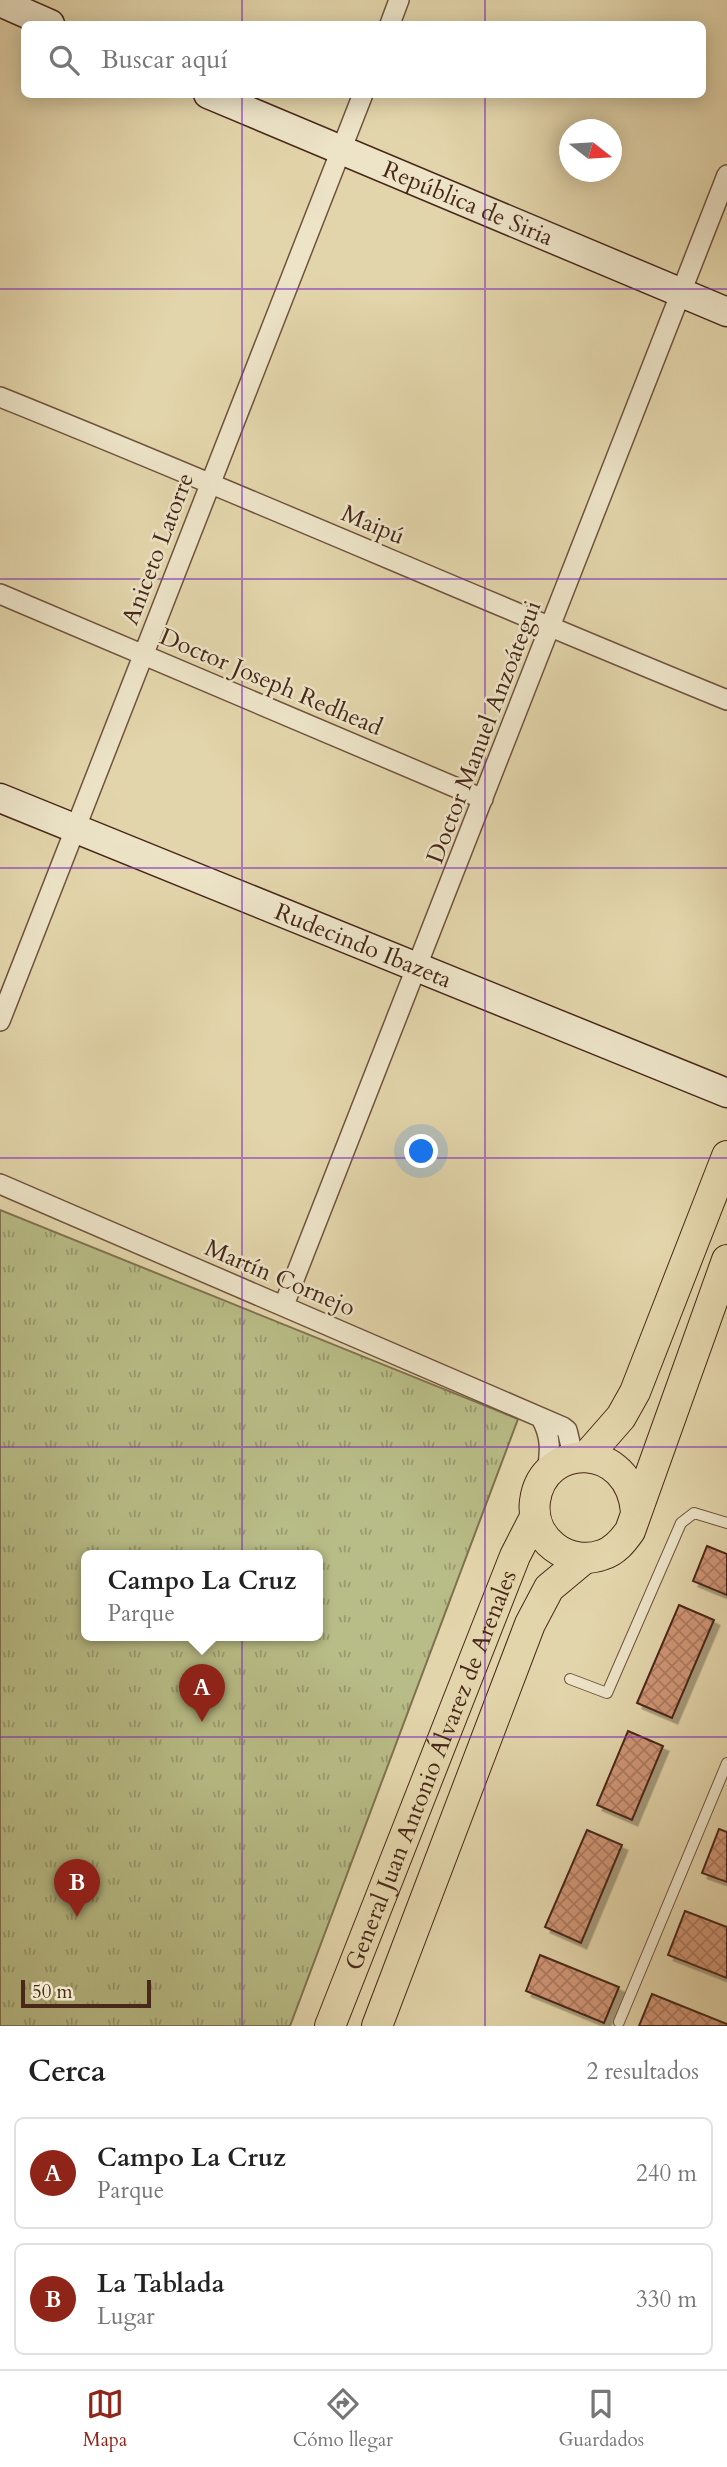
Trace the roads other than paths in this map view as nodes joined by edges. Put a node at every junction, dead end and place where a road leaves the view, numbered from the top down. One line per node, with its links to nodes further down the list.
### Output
1 (399, 0): 4 (street)
2 (5, 10): 3 (street)
3 (40, 21)
4 (391, 21)
5 (218, 98): 7 (street, República de Siria)
6 (361, 98): 7 (street, Aniceto Latorre)
7 (342, 149): 9 (street, República de Siria); 12 (street, Aniceto Latorre)
8 (727, 175): 9 (street, Doctor Manuel Anzoátegui)
9 (682, 293): 10 (street, República de Siria); 14 (street, Doctor Manuel Anzoátegui)
10 (727, 312)
11 (0, 397): 12 (street, Maipú)
12 (210, 482): 14 (street, Maipú); 15 (street, Aniceto Latorre)
13 (0, 594): 15 (street, Doctor Joseph Redhead)
14 (551, 628): 16 (street, Maipú); 18 (street, Doctor Manuel Anzoátegui)
15 (143, 654): 18 (street, Doctor Joseph Redhead); 19 (street, Aniceto Latorre)
16 (727, 700)
17 (0, 798): 19 (street, Rudecindo Ibazeta)
18 (483, 799): 20 (street, Doctor Manuel Anzoátegui)
19 (73, 828): 20 (street, Rudecindo Ibazeta); 21 (street, Aniceto Latorre)
20 (418, 965): 22 (street, Rudecindo Ibazeta); 26 (street, Doctor Manuel Anzoátegui)
21 (0, 1021)
22 (727, 1093)
23 (727, 1156): 28 (main road)
24 (0, 1184): 26 (street, Martín Cornejo)
25 (727, 1260): 30 (main road, General Juan Antonio Álvarez de Arenales)
26 (284, 1305): 27 (street, Martín Cornejo)
27 (541, 1418): 28 (street, Martín Cornejo); 29 (street)
28 (580, 1457): 29 (main road); 30 (main road)
29 (547, 1474): 31 (main road, General Juan Antonio Álvarez de Arenales)
30 (636, 1513): 33 (main road, General Juan Antonio Álvarez de Arenales)
31 (535, 1517): 33 (main road); 37 (main road, General Juan Antonio Álvarez de Arenales)
32 (727, 1523): 34 (lane)
33 (585, 1558): 38 (main road, General Juan Antonio Álvarez de Arenales)
34 (570, 1679)
35 (727, 1763): 36 (lane)
36 (619, 2022)
37 (330, 2026)
38 (377, 2026)

